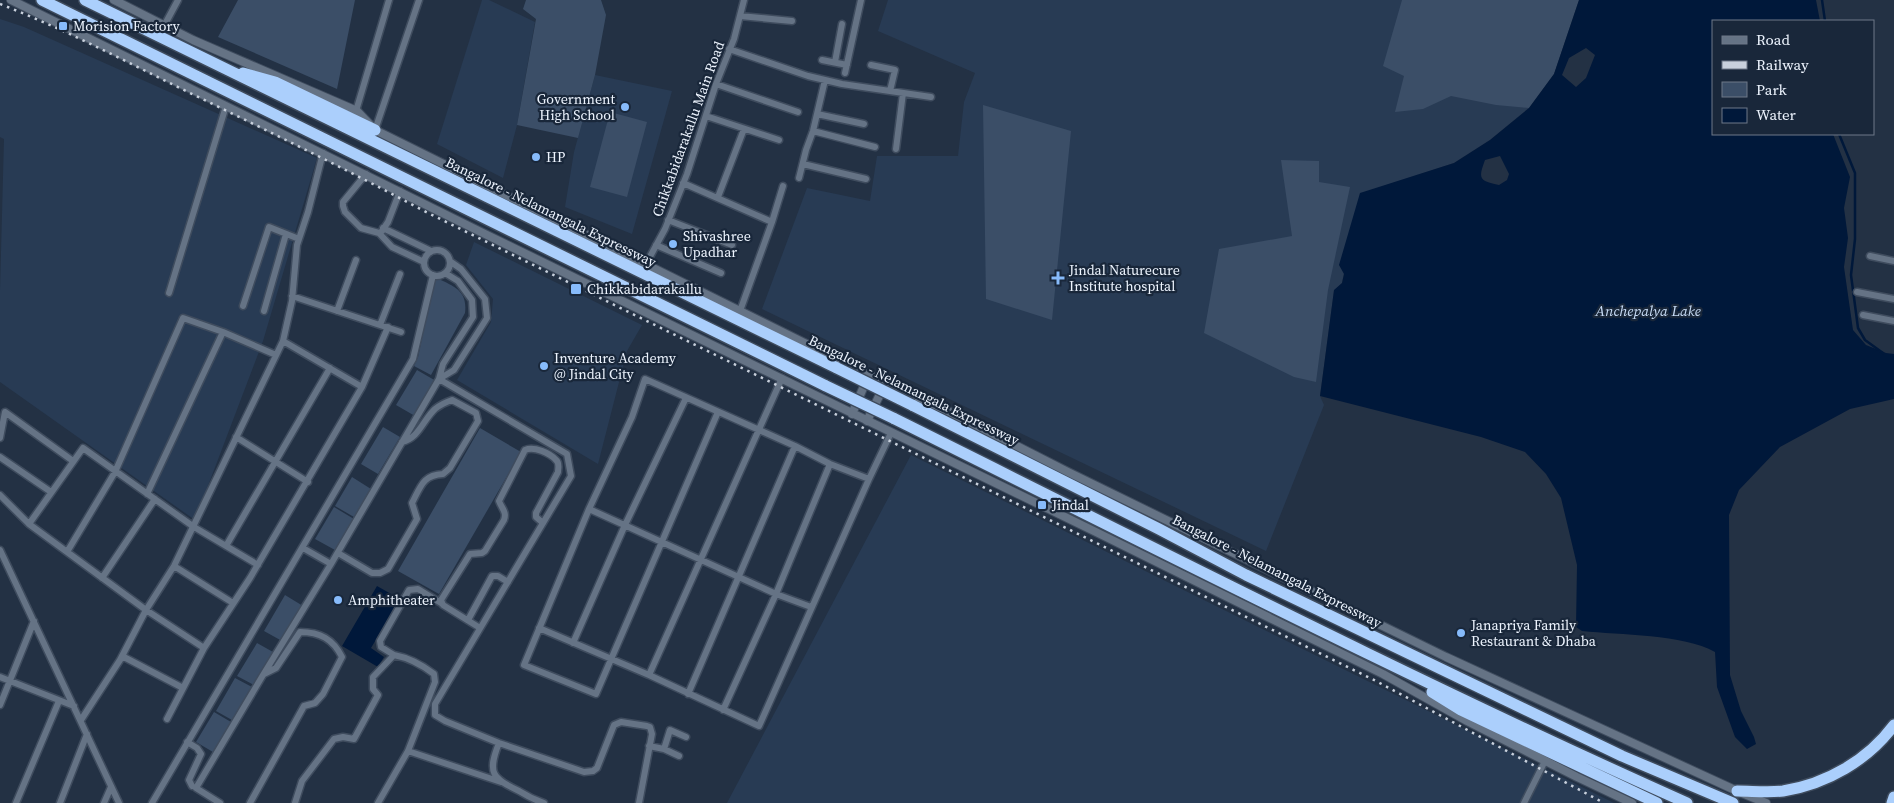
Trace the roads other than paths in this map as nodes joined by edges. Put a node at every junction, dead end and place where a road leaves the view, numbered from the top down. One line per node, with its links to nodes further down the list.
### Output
1 (12, 0): 26 (street)
2 (42, 0): 140 (highway, bridge)
3 (85, 0): 19 (highway, Bangalore - Nelamangala Expressway)
4 (114, 0): 13 (street)
5 (178, 0): 13 (street)
6 (389, 0): 27 (street)
7 (419, 0): 33 (street)
8 (744, 0): 10 (street, Chikkabidarakallu Main Road)
9 (861, 0): 17 (street)
10 (740, 16): 11 (street); 14 (street, Chikkabidarakallu Main Road)
11 (792, 21)
12 (842, 24): 16 (street)
13 (164, 26): 27 (street)
14 (729, 49): 21 (street); 22 (street, Chikkabidarakallu Main Road)
15 (822, 60): 16 (street)
16 (835, 62): 17 (street)
17 (847, 65): 20 (street)
18 (871, 65): 23 (street)
19 (225, 69): 33 (highway); 183 (highway, Bangalore - Nelamangala Expressway, bridge)
20 (845, 73)
21 (825, 80): 23 (street); 29 (street)
22 (716, 84): 28 (street); 30 (street, Chikkabidarakallu Main Road)
23 (890, 92): 24 (street)
24 (903, 94): 25 (street); 37 (street)
25 (931, 97)
26 (226, 106): 38 (street); 66 (street)
27 (356, 110): 33 (street)
28 (798, 112)
29 (817, 114): 31 (street); 34 (street)
30 (706, 116): 32 (street); 43 (street, Chikkabidarakallu Main Road)
31 (864, 124)
32 (744, 129): 35 (street); 46 (street)
33 (375, 130): 60 (street)
34 (814, 131): 36 (street); 39 (street)
35 (779, 140)
36 (875, 147)
37 (896, 149)
38 (323, 153): 40 (street); 51 (street)
39 (803, 164): 41 (street); 42 (street)
40 (366, 174): 45 (street); 49 (street)
41 (799, 178)
42 (866, 179)
43 (684, 183): 46 (street); 47 (street, Chikkabidarakallu Main Road)
44 (783, 186): 48 (street)
45 (400, 191): 49 (street); 83 (street)
46 (718, 197): 48 (street)
47 (668, 220): 52 (street, Chikkabidarakallu Main Road); 53 (street)
48 (772, 222): 72 (street)
49 (381, 231): 54 (street); 58 (street)
50 (286, 234): 51 (street); 69 (street); 70 (street)
51 (299, 239): 67 (street)
52 (656, 245): 60 (street, Chikkabidarakallu Main Road); 62 (street)
53 (732, 245)
54 (431, 251): 58 (street); 59 (street)
55 (1870, 256): 57 (street)
56 (356, 260): 71 (street)
57 (1894, 261)
58 (424, 262): 64 (street)
59 (451, 262): 61 (street); 84 (street)
60 (646, 264): 72 (street)
61 (445, 273): 64 (street); 84 (street)
62 (721, 273)
63 (400, 274): 75 (street)
64 (433, 275): 115 (street)
65 (1857, 292): 68 (street)
66 (169, 293)
67 (292, 296): 71 (street); 79 (street)
68 (1894, 299)
69 (243, 306)
70 (264, 311)
71 (337, 311): 75 (street)
72 (740, 311): 82 (street)
73 (1863, 315): 74 (street)
74 (1894, 321)
75 (380, 325): 76 (street)
76 (388, 327): 78 (street); 86 (street)
77 (223, 332): 80 (street); 101 (street); 105 (street)
78 (402, 332)
79 (283, 341): 80 (street); 81 (street)
80 (276, 355): 93 (street)
81 (330, 368): 86 (street); 99 (street)
82 (869, 375): 85 (street); 89 (street)
83 (782, 378): 89 (street); 91 (street)
84 (439, 379): 95 (street); 109 (street)
85 (886, 382): 90 (street); 166 (street)
86 (362, 387): 103 (street)
87 (686, 398): 88 (street); 108 (street); 111 (street)
88 (718, 412): 91 (street); 113 (street)
89 (852, 414): 90 (street)
90 (867, 421): 92 (street)
91 (758, 430): 96 (street); 119 (street)
92 (891, 433): 102 (street); 162 (street)
93 (236, 436): 99 (street); 112 (street)
94 (0, 438): 98 (street)
95 (402, 442): 117 (street); 117 (street)
96 (795, 446): 100 (street); 123 (street)
97 (0, 456): 104 (street)
98 (73, 461): 101 (street); 104 (street)
99 (276, 462): 103 (street); 114 (street)
100 (830, 464): 102 (street); 126 (street)
101 (115, 472): 105 (street); 116 (street)
102 (869, 479): 129 (street)
103 (308, 482): 121 (street)
104 (51, 492): 110 (street)
105 (147, 494): 107 (street)
106 (0, 496): 110 (street)
107 (155, 499): 112 (street); 124 (street)
108 (589, 509): 111 (street); 134 (street)
109 (543, 523): 125 (street); 127 (street)
110 (29, 524): 116 (street)
111 (625, 525): 113 (street); 135 (street)
112 (194, 526): 114 (street); 122 (street)
113 (662, 542): 119 (street); 139 (street)
114 (226, 546): 121 (street)
115 (303, 548): 120 (street); 156 (street)
116 (67, 552): 124 (street)
117 (338, 554): 120 (street)
118 (1, 555): 132 (street)
119 (701, 560): 123 (street); 142 (street)
120 (332, 564): 141 (street)
121 (258, 565): 128 (street)
122 (174, 566): 128 (street); 130 (street)
123 (740, 576): 126 (street); 146 (street)
124 (102, 578): 130 (street)
125 (508, 582): 131 (street); 133 (street)
126 (776, 594): 129 (street); 150 (street)
127 (442, 603): 131 (street); 137 (street)
128 (233, 604): 136 (street)
129 (812, 607): 150 (street)
130 (146, 610): 136 (street); 138 (street)
131 (468, 620): 133 (street)
132 (34, 621): 144 (street); 149 (street)
133 (480, 628): 157 (street)
134 (538, 628): 135 (street); 139 (street)
135 (573, 643): 139 (street)
136 (204, 648): 145 (street)
137 (394, 655): 160 (street); 175 (street)
138 (122, 656): 145 (street); 152 (street)
139 (611, 660): 142 (street)
140 (1393, 666): 181 (highway); 182 (highway)
141 (262, 675): 173 (street); 174 (street)
142 (649, 675): 146 (street)
143 (0, 677): 144 (street)
144 (10, 681): 147 (street); 148 (street)
145 (183, 688): 151 (street)
146 (688, 694): 150 (street)
147 (59, 701): 149 (street); 168 (street)
148 (0, 705)
149 (74, 706): 152 (street)
150 (723, 710)
151 (167, 719)
152 (80, 720): 154 (street)
153 (1894, 725): 166 (highway)
154 (87, 734): 164 (street); 169 (street)
155 (686, 737): 159 (street)
156 (187, 742): 165 (street); 172 (street)
157 (499, 743): 158 (street); 163 (street)
158 (649, 746): 159 (street); 178 (street)
159 (664, 749): 161 (street)
160 (408, 751): 163 (street); 176 (street)
161 (679, 756)
162 (1545, 761): 179 (street); 180 (street)
163 (501, 782): 177 (street)
164 (111, 786): 170 (street); 171 (street)
165 (192, 786)
166 (1737, 792): 184 (street)
167 (1894, 797): 185 (highway)
168 (16, 803)
169 (60, 803)
170 (104, 803)
171 (119, 803)
172 (152, 803)
173 (220, 803)
174 (250, 803)
175 (295, 803)
176 (378, 803)
177 (544, 803)
178 (639, 803)
179 (1524, 803)
180 (1632, 803)
181 (1657, 803)
182 (1687, 803)
183 (1733, 803)
184 (1766, 803)
185 (1892, 803)

